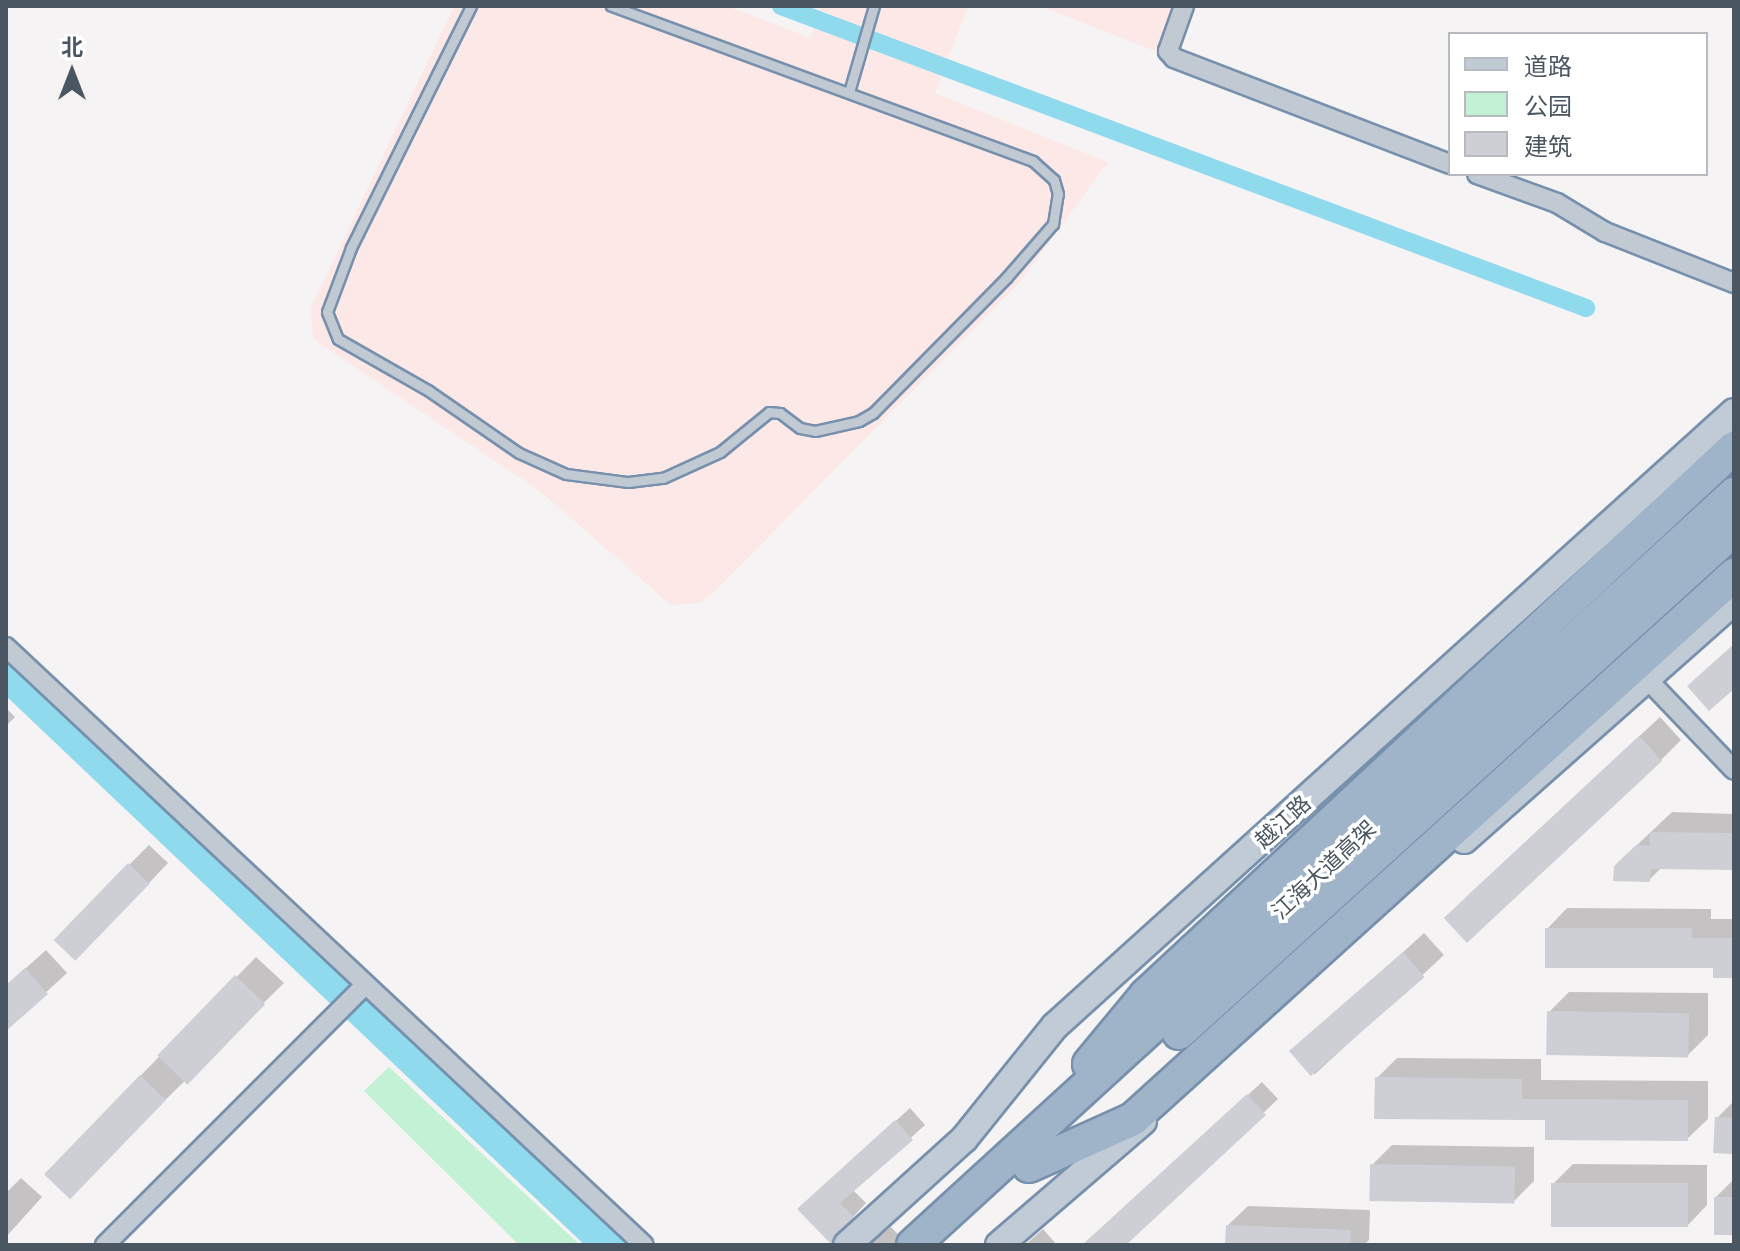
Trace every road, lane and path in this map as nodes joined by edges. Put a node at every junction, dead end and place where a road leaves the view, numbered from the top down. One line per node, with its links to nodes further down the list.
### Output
1 (471, 6): 5 (lane)
2 (611, 6): 5 (lane)
3 (874, 6): 5 (lane)
4 (1184, 6): 6 (street)
5 (849, 92)
6 (1448, 163)
7 (1483, 176): 8 (street)
8 (1734, 283)
9 (1734, 412): 22 (main road, 越江路)
10 (1734, 448): 19 (highway)
11 (1734, 494): 19 (highway, 江海大道高架)
12 (1734, 530): 19 (highway, 江海大道高架)
13 (1734, 575): 19 (highway)
14 (1734, 601): 16 (main road)
15 (6, 647): 18 (street)
16 (1648, 680): 17 (street); 25 (main road)
17 (1734, 770)
18 (365, 985): 20 (street); 21 (street)
19 (1022, 1160): 23 (highway, 江海大道高架); 24 (highway, 江海大道高架)
20 (105, 1245)
21 (644, 1245)
22 (847, 1245)
23 (913, 1245)
24 (943, 1245)
25 (999, 1245)

